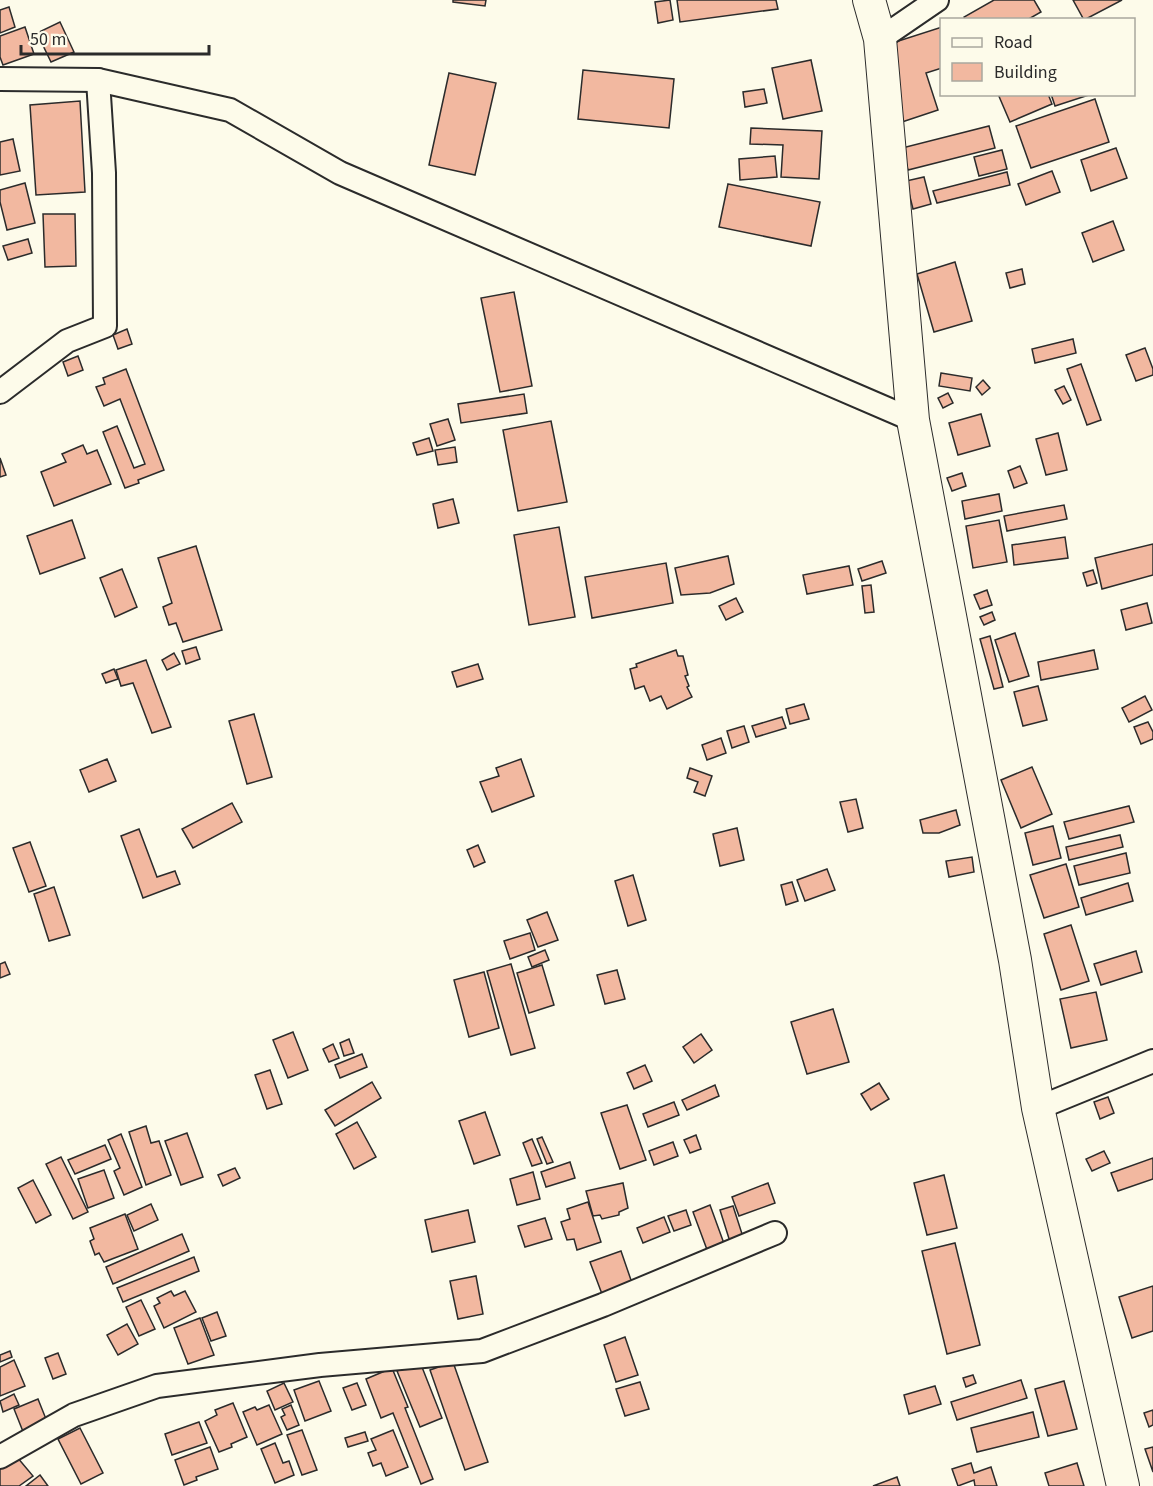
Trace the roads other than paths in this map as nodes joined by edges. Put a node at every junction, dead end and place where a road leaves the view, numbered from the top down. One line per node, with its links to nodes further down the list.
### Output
1 (869, 0): 3 (main road)
2 (937, 0): 3 (street)
3 (880, 39): 7 (main road)
4 (0, 79): 5 (street)
5 (98, 80): 6 (street); 7 (street)
6 (0, 392)
7 (913, 420): 9 (main road)
8 (1153, 1061): 9 (street)
9 (1038, 1108): 12 (main road)
10 (775, 1233): 11 (street)
11 (0, 1457)
12 (1123, 1486)

